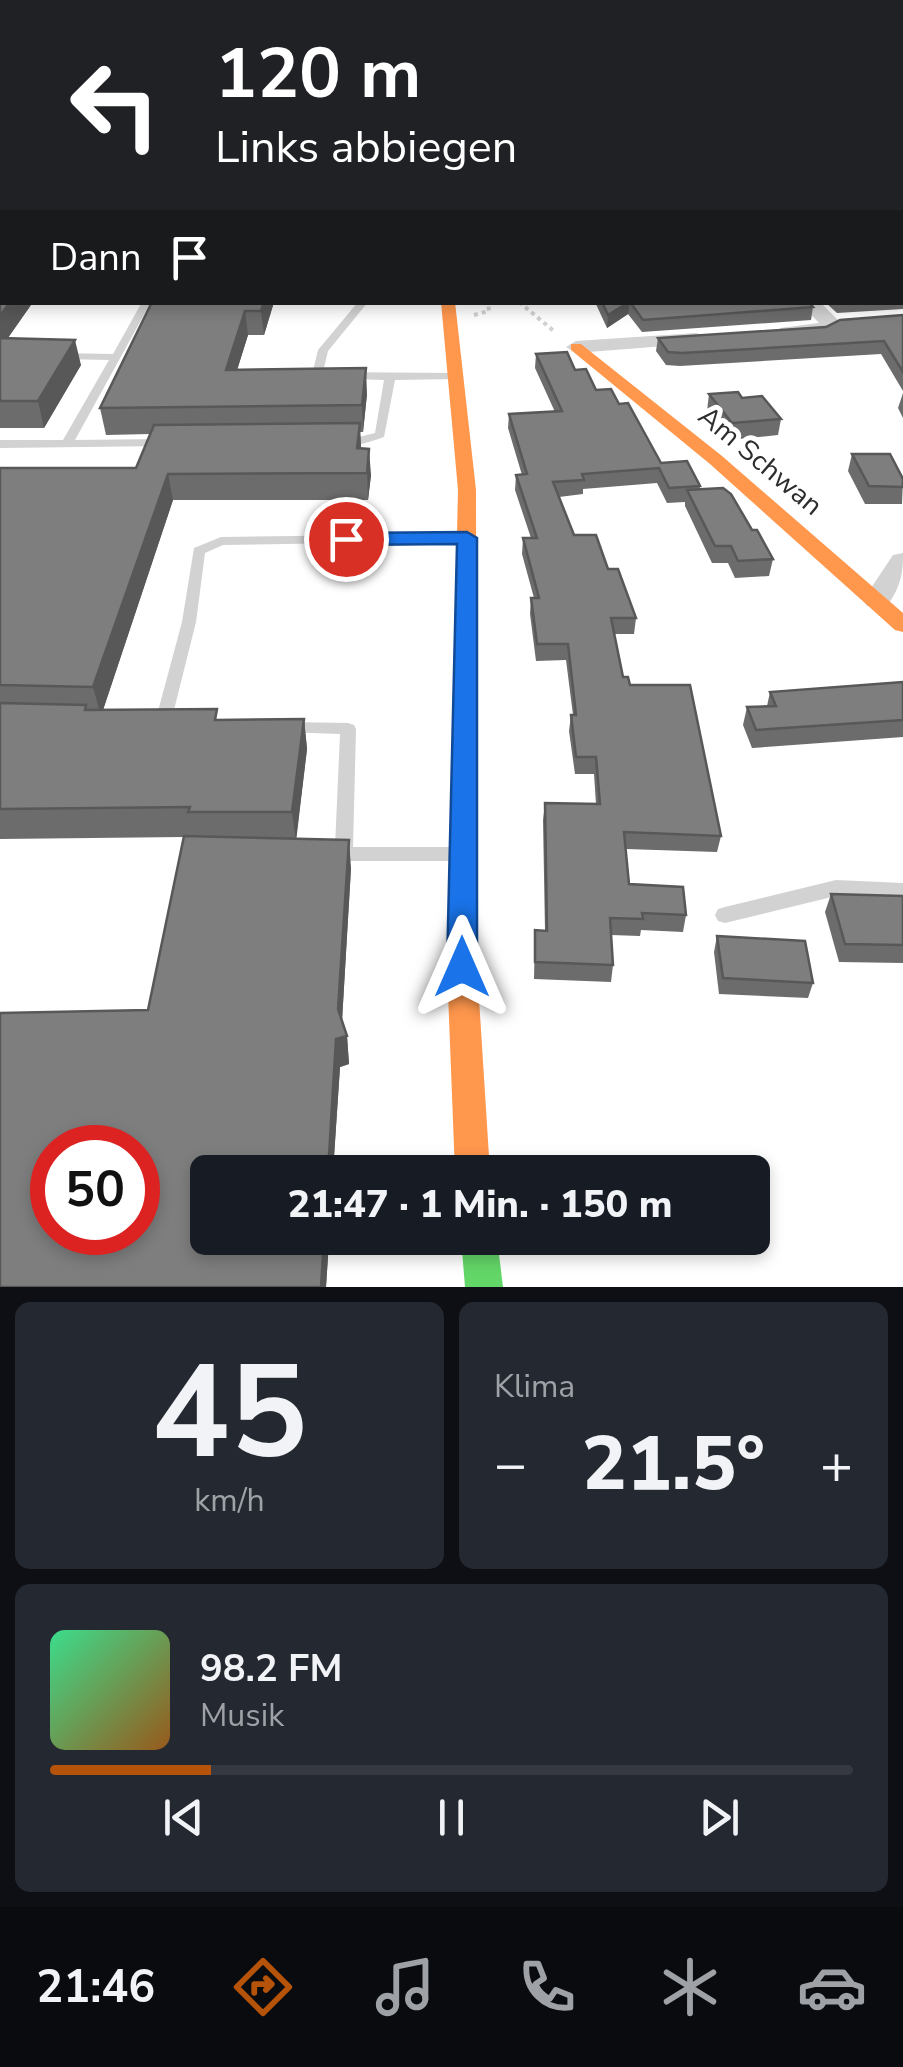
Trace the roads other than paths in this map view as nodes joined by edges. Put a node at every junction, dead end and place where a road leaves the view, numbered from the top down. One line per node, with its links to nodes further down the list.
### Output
1 (146, 305): 9 (lane)
2 (361, 305): 11 (lane)
3 (448, 305): 10 (main road)
4 (813, 305): 5 (street)
5 (766, 334)
6 (709, 338): 7 (street)
7 (571, 343): 18 (main road, Am Schwan)
8 (38, 356): 9 (lane)
9 (115, 356): 15 (lane)
10 (458, 376): 11 (lane); 16 (main road)
11 (390, 377): 12 (lane)
12 (321, 442)
13 (184, 443): 15 (lane)
14 (0, 444): 15 (lane)
15 (68, 444)
16 (467, 538): 20 (lane); 22 (main road)
17 (903, 562): 18 (street)
18 (876, 600): 19 (main road, Am Schwan)
19 (903, 625)
20 (163, 726)
21 (274, 728): 22 (lane)
22 (462, 854): 25 (main road)
23 (903, 891): 24 (lane)
24 (724, 914)
25 (472, 1155)
26 (481, 1255): 27 (main road)
27 (484, 1287)

